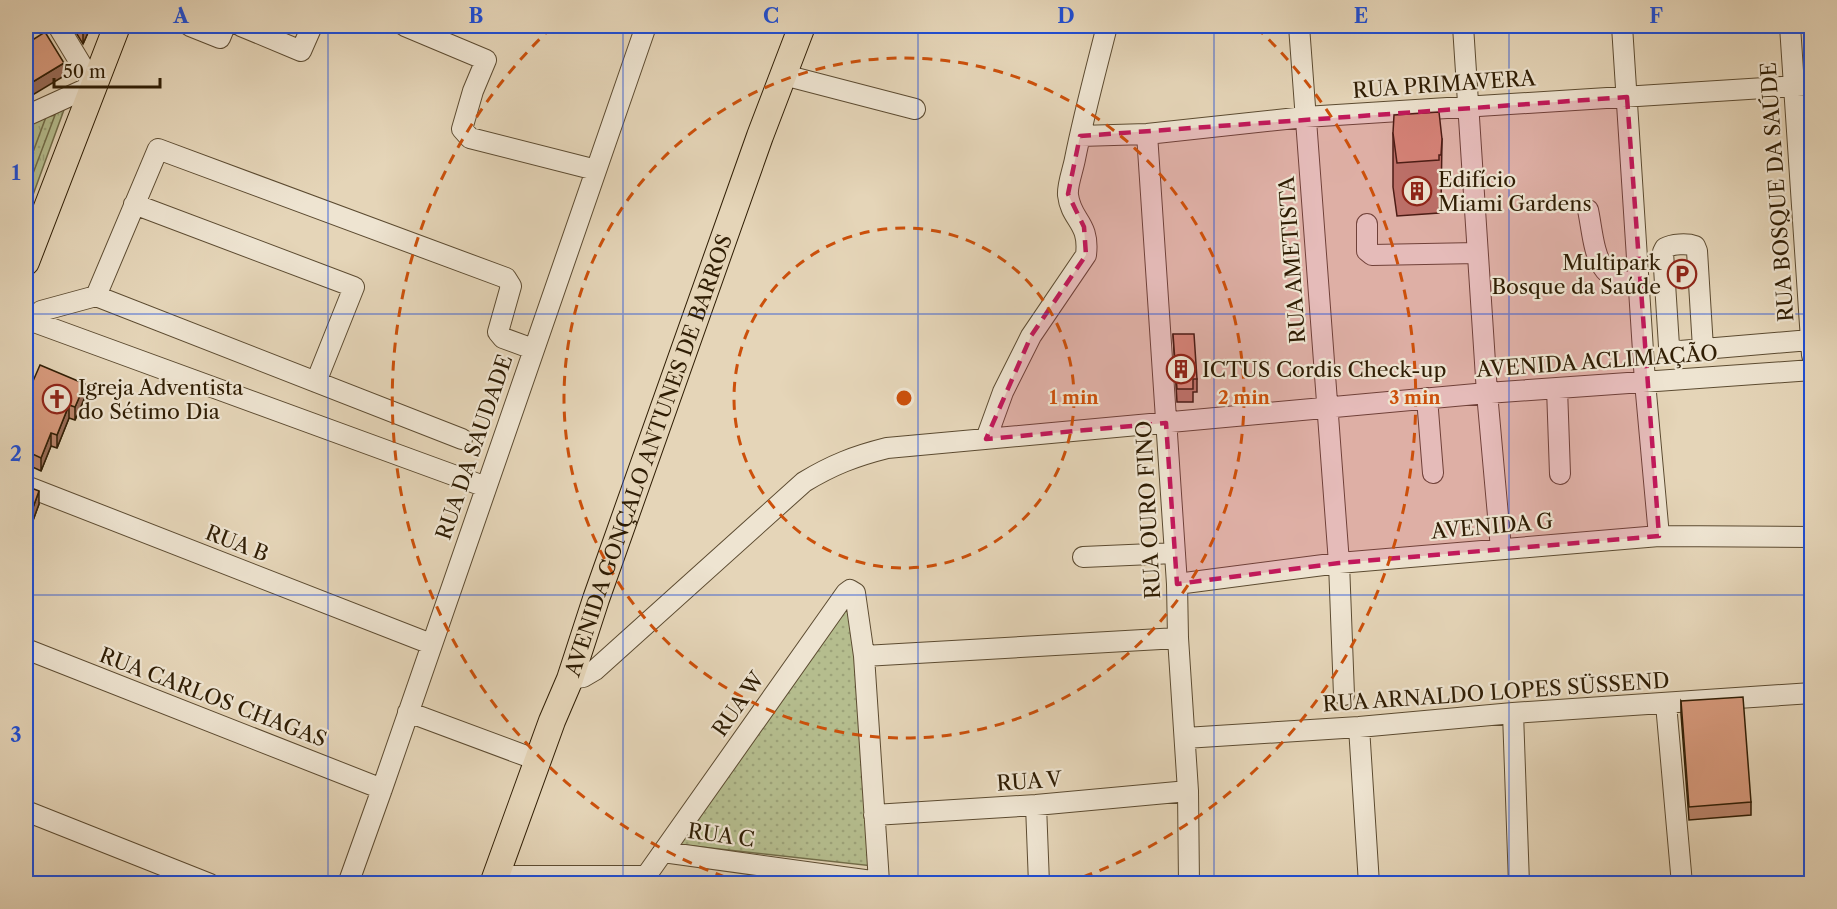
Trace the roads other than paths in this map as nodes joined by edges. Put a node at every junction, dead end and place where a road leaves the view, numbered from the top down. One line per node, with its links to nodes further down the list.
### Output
1 (58, 26): 16 (street)
2 (117, 26): 16 (main road)
3 (190, 26): 4 (street)
4 (225, 26)
5 (241, 26): 6 (street)
6 (312, 26)
7 (405, 26): 25 (street)
8 (646, 26): 25 (street, RUA DA SAUDADE)
9 (802, 26): 15 (main road, AVENIDA GONÇALO ANTUNES DE BARROS)
10 (1107, 26): 24 (street)
11 (1299, 26): 22 (street, RUA AMETISTA)
12 (1463, 26): 19 (street)
13 (1622, 26): 18 (street)
14 (1790, 26): 17 (street, RUA BOSQUE DA SAÚDE)
15 (784, 75): 20 (street); 62 (main road, AVENIDA GONÇALO ANTUNES DE BARROS)
16 (93, 85): 21 (street); 30 (main road)
17 (1802, 86): 18 (street, RUA PRIMAVERA); 34 (street, RUA BOSQUE DA SAÚDE)
18 (1627, 97): 19 (street, RUA PRIMAVERA); 31 (street)
19 (1468, 107): 22 (street, RUA PRIMAVERA); 29 (street)
20 (915, 109)
21 (26, 116)
22 (1305, 117): 23 (street, RUA PRIMAVERA); 43 (street, RUA AMETISTA)
23 (1147, 134): 24 (street, RUA PRIMAVERA); 44 (street, RUA OURO FINO)
24 (1080, 136): 46 (street)
25 (596, 170): 36 (street, RUA DA SAUDADE)
26 (134, 204): 32 (street); 36 (street); 38 (street)
27 (1588, 210): 31 (street)
28 (1367, 224): 29 (street)
29 (1477, 253): 41 (street)
30 (26, 262)
31 (1639, 287): 39 (street)
32 (96, 296): 33 (street); 38 (street)
33 (29, 320): 50 (street)
34 (1811, 347): 35 (street)
35 (1703, 348): 35 (street)
36 (533, 349): 50 (street, RUA DA SAUDADE)
37 (1812, 370): 39 (street, AVENIDA ACLIMAÇÃO)
38 (316, 382): 45 (street)
39 (1645, 382): 40 (street, AVENIDA ACLIMAÇÃO); 51 (street)
40 (1557, 388): 41 (street, AVENIDA ACLIMAÇÃO); 48 (street)
41 (1487, 393): 42 (street, AVENIDA ACLIMAÇÃO); 53 (street)
42 (1427, 398): 43 (street, AVENIDA ACLIMAÇÃO); 47 (street)
43 (1328, 406): 44 (street, AVENIDA ACLIMAÇÃO); 56 (street, RUA AMETISTA)
44 (1166, 423): 46 (street, AVENIDA ACLIMAÇÃO); 54 (street, RUA OURO FINO)
45 (462, 439)
46 (986, 439): 62 (street, AVENIDA ACLIMAÇÃO)
47 (1433, 473)
48 (1560, 474)
49 (26, 486): 59 (street, RUA B)
50 (486, 487): 59 (street, RUA DA SAUDADE)
51 (1659, 536): 52 (street, AVENIDA G); 53 (street, AVENIDA G)
52 (1812, 537)
53 (1501, 549): 56 (street, AVENIDA G)
54 (1175, 553): 55 (street); 57 (street, RUA OURO FINO)
55 (1083, 557)
56 (1340, 562): 57 (street, AVENIDA G); 64 (street, RUA AMETISTA)
57 (1177, 584): 58 (street, RUA OURO FINO)
58 (1178, 638): 61 (street); 69 (street, RUA OURO FINO)
59 (431, 644): 66 (street, RUA DA SAUDADE)
60 (26, 649): 71 (street, RUA CARLOS CHAGAS)
61 (864, 656): 75 (street); 76 (street, RUA W)
62 (570, 679): 70 (main road, AVENIDA GONÇALO ANTUNES DE BARROS)
63 (1812, 693): 65 (street, RUA ARNALDO LOPES SÜSSEND)
64 (1344, 694)
65 (1666, 704): 67 (street, RUA ARNALDO LOPES SÜSSEND); 86 (street)
66 (408, 711): 70 (street); 71 (street, RUA DA SAUDADE)
67 (1513, 712): 68 (street, RUA ARNALDO LOPES SÜSSEND); 85 (street)
68 (1359, 727): 69 (street, RUA ARNALDO LOPES SÜSSEND); 84 (street)
69 (1185, 738): 72 (street, RUA OURO FINO)
70 (537, 760): 78 (main road, AVENIDA GONÇALO ANTUNES DE BARROS)
71 (382, 789): 81 (street, RUA DA SAUDADE)
72 (1188, 791): 73 (street, RUA V); 83 (street, RUA OURO FINO)
73 (1036, 806): 75 (street, RUA V); 82 (street)
74 (26, 811): 80 (street)
75 (874, 815): 77 (street, RUA C)
76 (663, 852): 77 (street, RUA C); 79 (street, RUA C)
77 (840, 879)
78 (494, 880): 79 (street, RUA C)
79 (647, 880)
80 (210, 884)
81 (348, 884)
82 (1039, 884)
83 (1189, 884)
84 (1369, 884)
85 (1519, 884)
86 (1682, 884)

